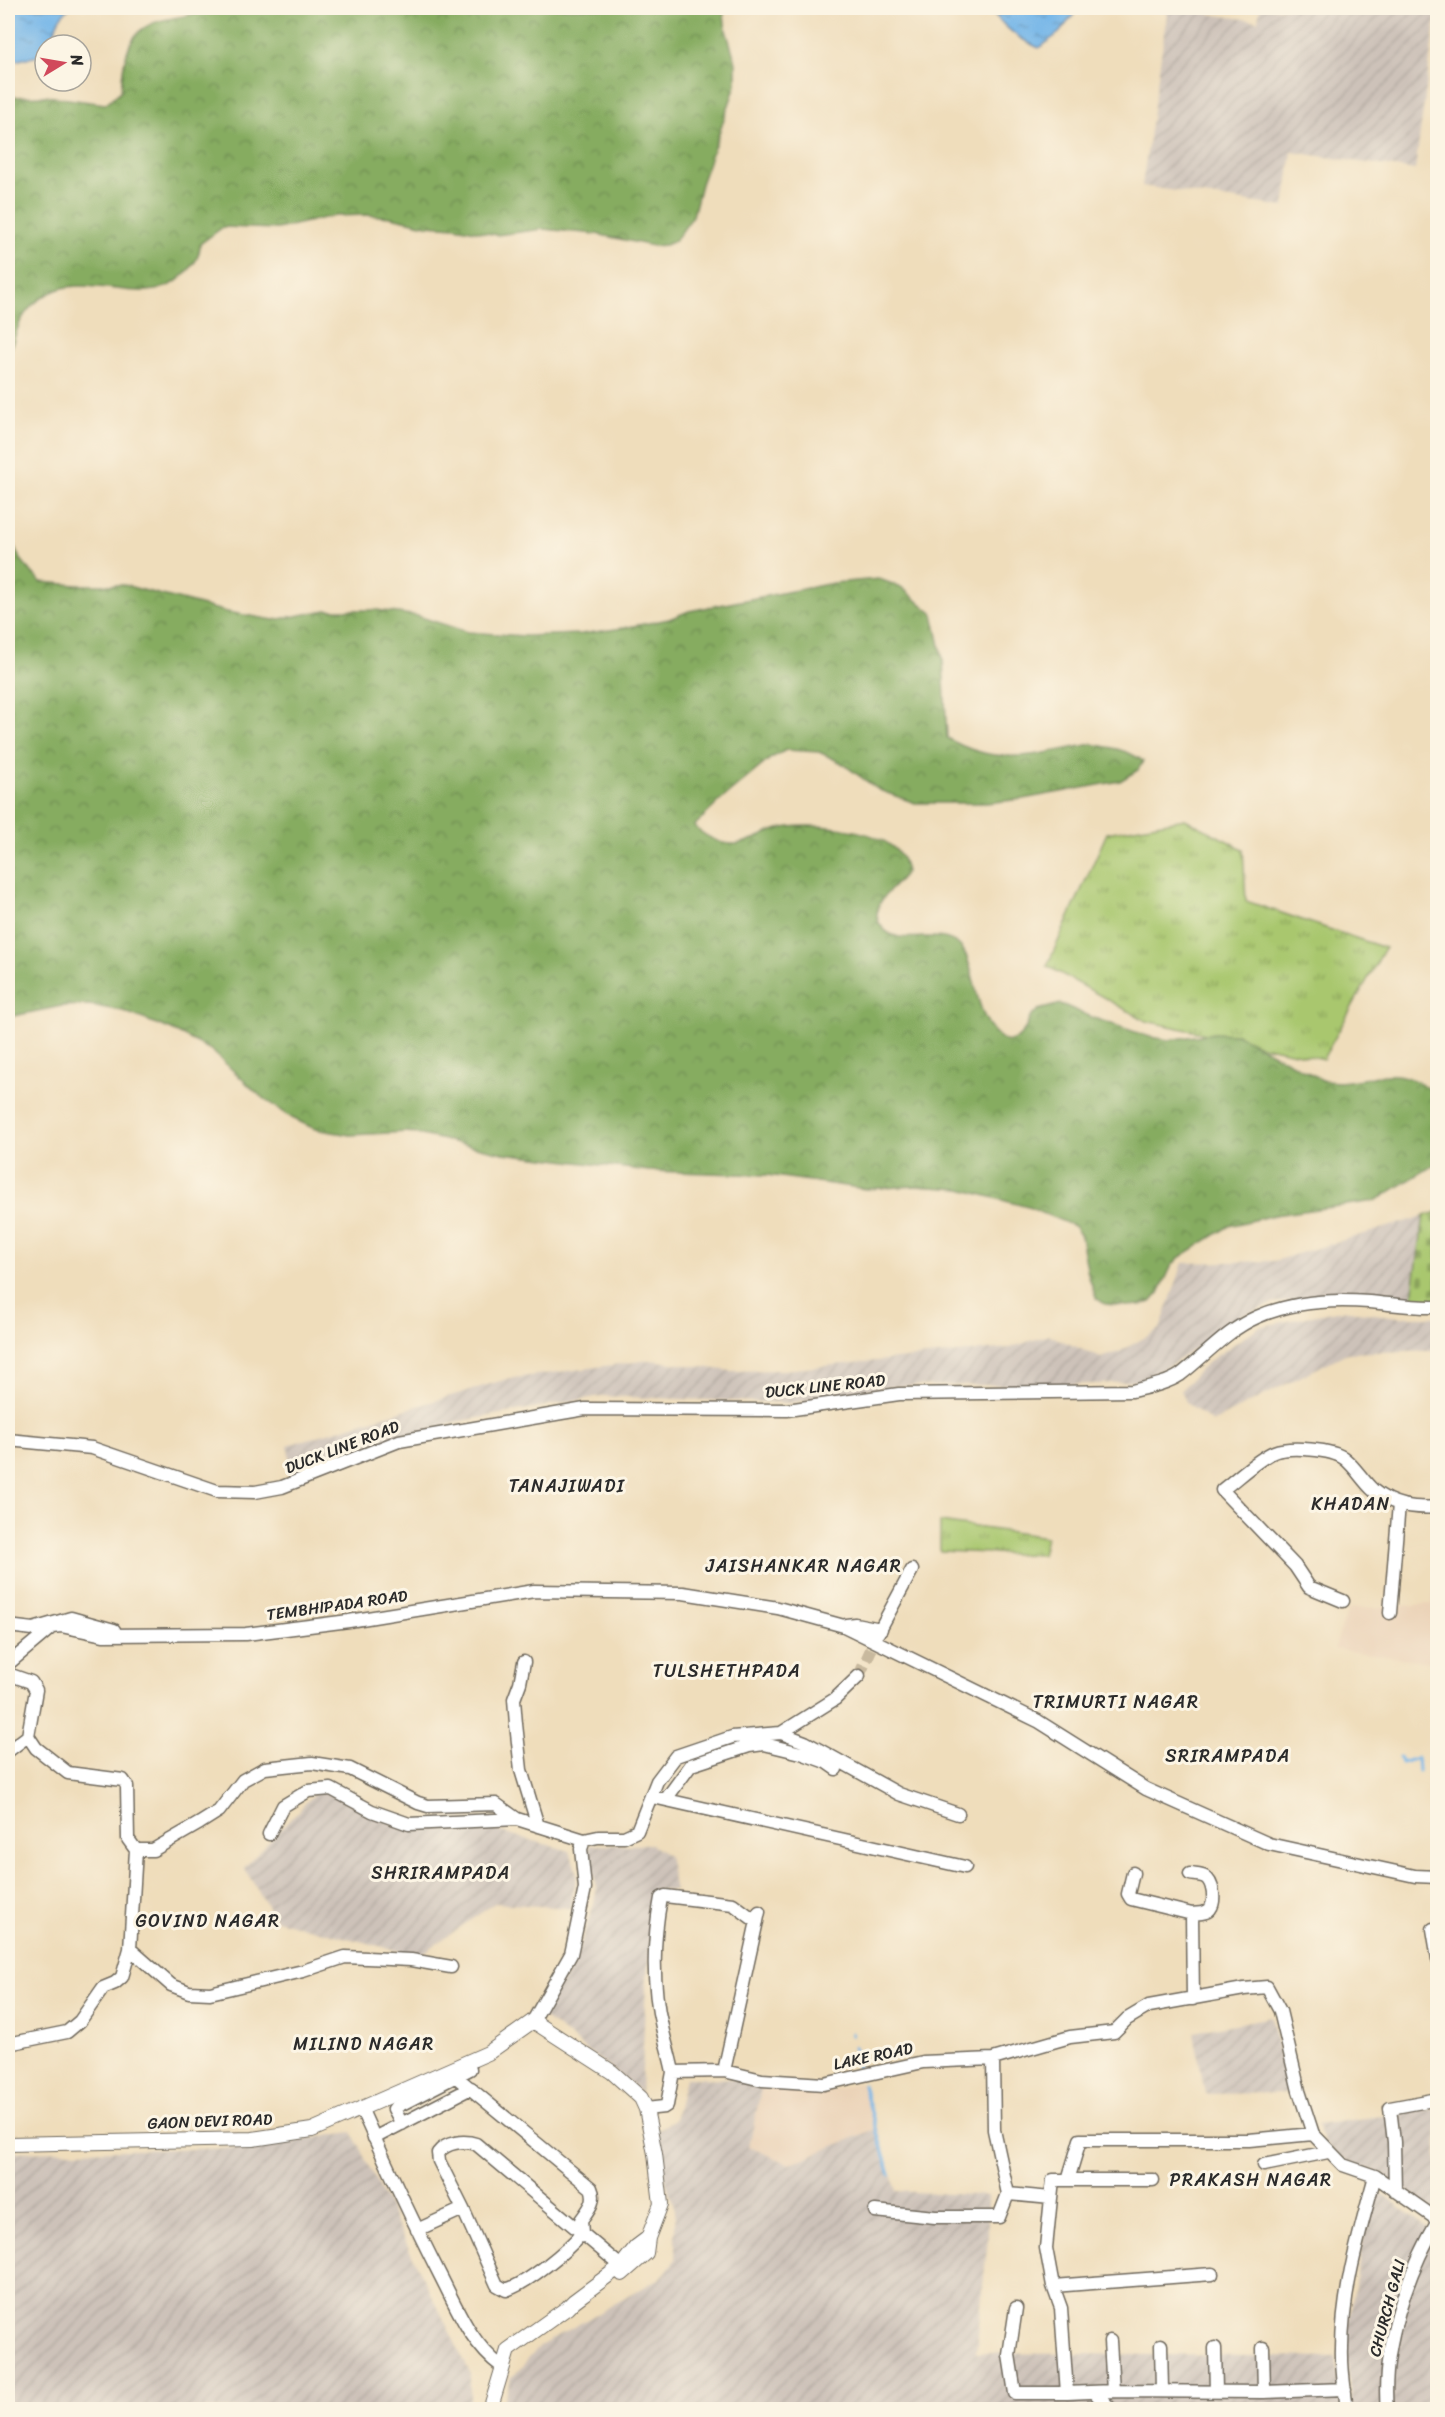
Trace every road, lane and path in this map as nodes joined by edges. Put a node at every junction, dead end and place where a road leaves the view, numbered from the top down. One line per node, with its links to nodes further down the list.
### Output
1 (1437, 1307): 2 (street, DUCK LINE ROAD)
2 (8, 1440)
3 (1399, 1504): 4 (street); 6 (street); 7 (street)
4 (1437, 1507)
5 (912, 1570): 9 (street)
6 (1343, 1601)
7 (1390, 1613)
8 (8, 1626): 10 (street)
9 (844, 1626): 10 (street, TEMBHIPADA ROAD); 29 (street)
10 (121, 1635): 12 (street, TEMBHIPADA ROAD)
11 (524, 1662): 22 (street)
12 (8, 1667): 15 (street)
13 (859, 1676): 14 (street)
14 (781, 1733): 18 (street); 20 (street)
15 (28, 1736): 16 (street); 25 (street)
16 (8, 1751)
17 (836, 1769): 19 (street)
18 (653, 1797): 19 (street); 24 (street)
19 (666, 1799): 26 (street)
20 (958, 1814)
21 (517, 1819): 22 (street); 23 (street); 25 (street)
22 (538, 1826): 24 (street)
23 (269, 1834)
24 (584, 1840): 36 (street, GAON DEVI ROAD)
25 (136, 1850): 32 (street)
26 (965, 1868)
27 (1133, 1873): 30 (street)
28 (1190, 1874): 30 (street)
29 (1437, 1876)
30 (1192, 1914): 35 (street)
31 (1437, 1929): 33 (street)
32 (130, 1949): 34 (street); 37 (street)
33 (1437, 1959)
34 (451, 1966)
35 (1193, 1999): 38 (street, LAKE ROAD); 48 (street, LAKE ROAD)
36 (533, 2021): 42 (street, GAON DEVI ROAD); 46 (street)
37 (8, 2043)
38 (993, 2058): 40 (street, LAKE ROAD); 57 (street)
39 (470, 2070): 42 (street)
40 (724, 2071): 41 (street, LAKE ROAD); 41 (street)
41 (673, 2072): 46 (street)
42 (454, 2074): 43 (street); 45 (street, GAON DEVI ROAD); 47 (street)
43 (471, 2088): 47 (street); 63 (street)
44 (1437, 2098): 56 (street)
45 (361, 2108): 49 (street); 50 (street, GAON DEVI ROAD)
46 (646, 2109): 64 (street)
47 (402, 2124): 49 (street)
48 (1312, 2134): 51 (street, LAKE ROAD); 54 (street)
49 (374, 2138): 62 (street)
50 (8, 2144)
51 (1328, 2152): 52 (street); 53 (street, LAKE ROAD)
52 (1264, 2165)
53 (1375, 2176): 56 (street, LAKE ROAD); 74 (street)
54 (1068, 2180): 55 (street); 58 (street)
55 (1153, 2180)
56 (1395, 2191): 61 (street, LAKE ROAD)
57 (1008, 2194): 58 (street); 60 (street)
58 (1051, 2198): 66 (street)
59 (463, 2209): 62 (street); 63 (street); 63 (street)
60 (875, 2211)
61 (1437, 2217): 84 (street, CHURCH GALI)
62 (417, 2230): 73 (street)
63 (582, 2233): 64 (street)
64 (621, 2268): 68 (street); 73 (street)
65 (1212, 2274): 66 (street)
66 (1053, 2286): 79 (street)
67 (1016, 2308): 79 (street)
68 (551, 2314)
69 (1110, 2340): 76 (street)
70 (1161, 2345): 75 (street)
71 (1215, 2348): 77 (street)
72 (1263, 2348): 78 (street)
73 (501, 2366): 81 (street)
74 (1345, 2389): 78 (street); 83 (street)
75 (1162, 2390): 76 (street); 77 (street)
76 (1113, 2391): 80 (street)
77 (1216, 2391): 78 (street)
78 (1264, 2392)
79 (1067, 2393): 80 (street)
80 (1095, 2393): 82 (street)
81 (490, 2409)
82 (1112, 2409)
83 (1347, 2409)
84 (1387, 2409)

